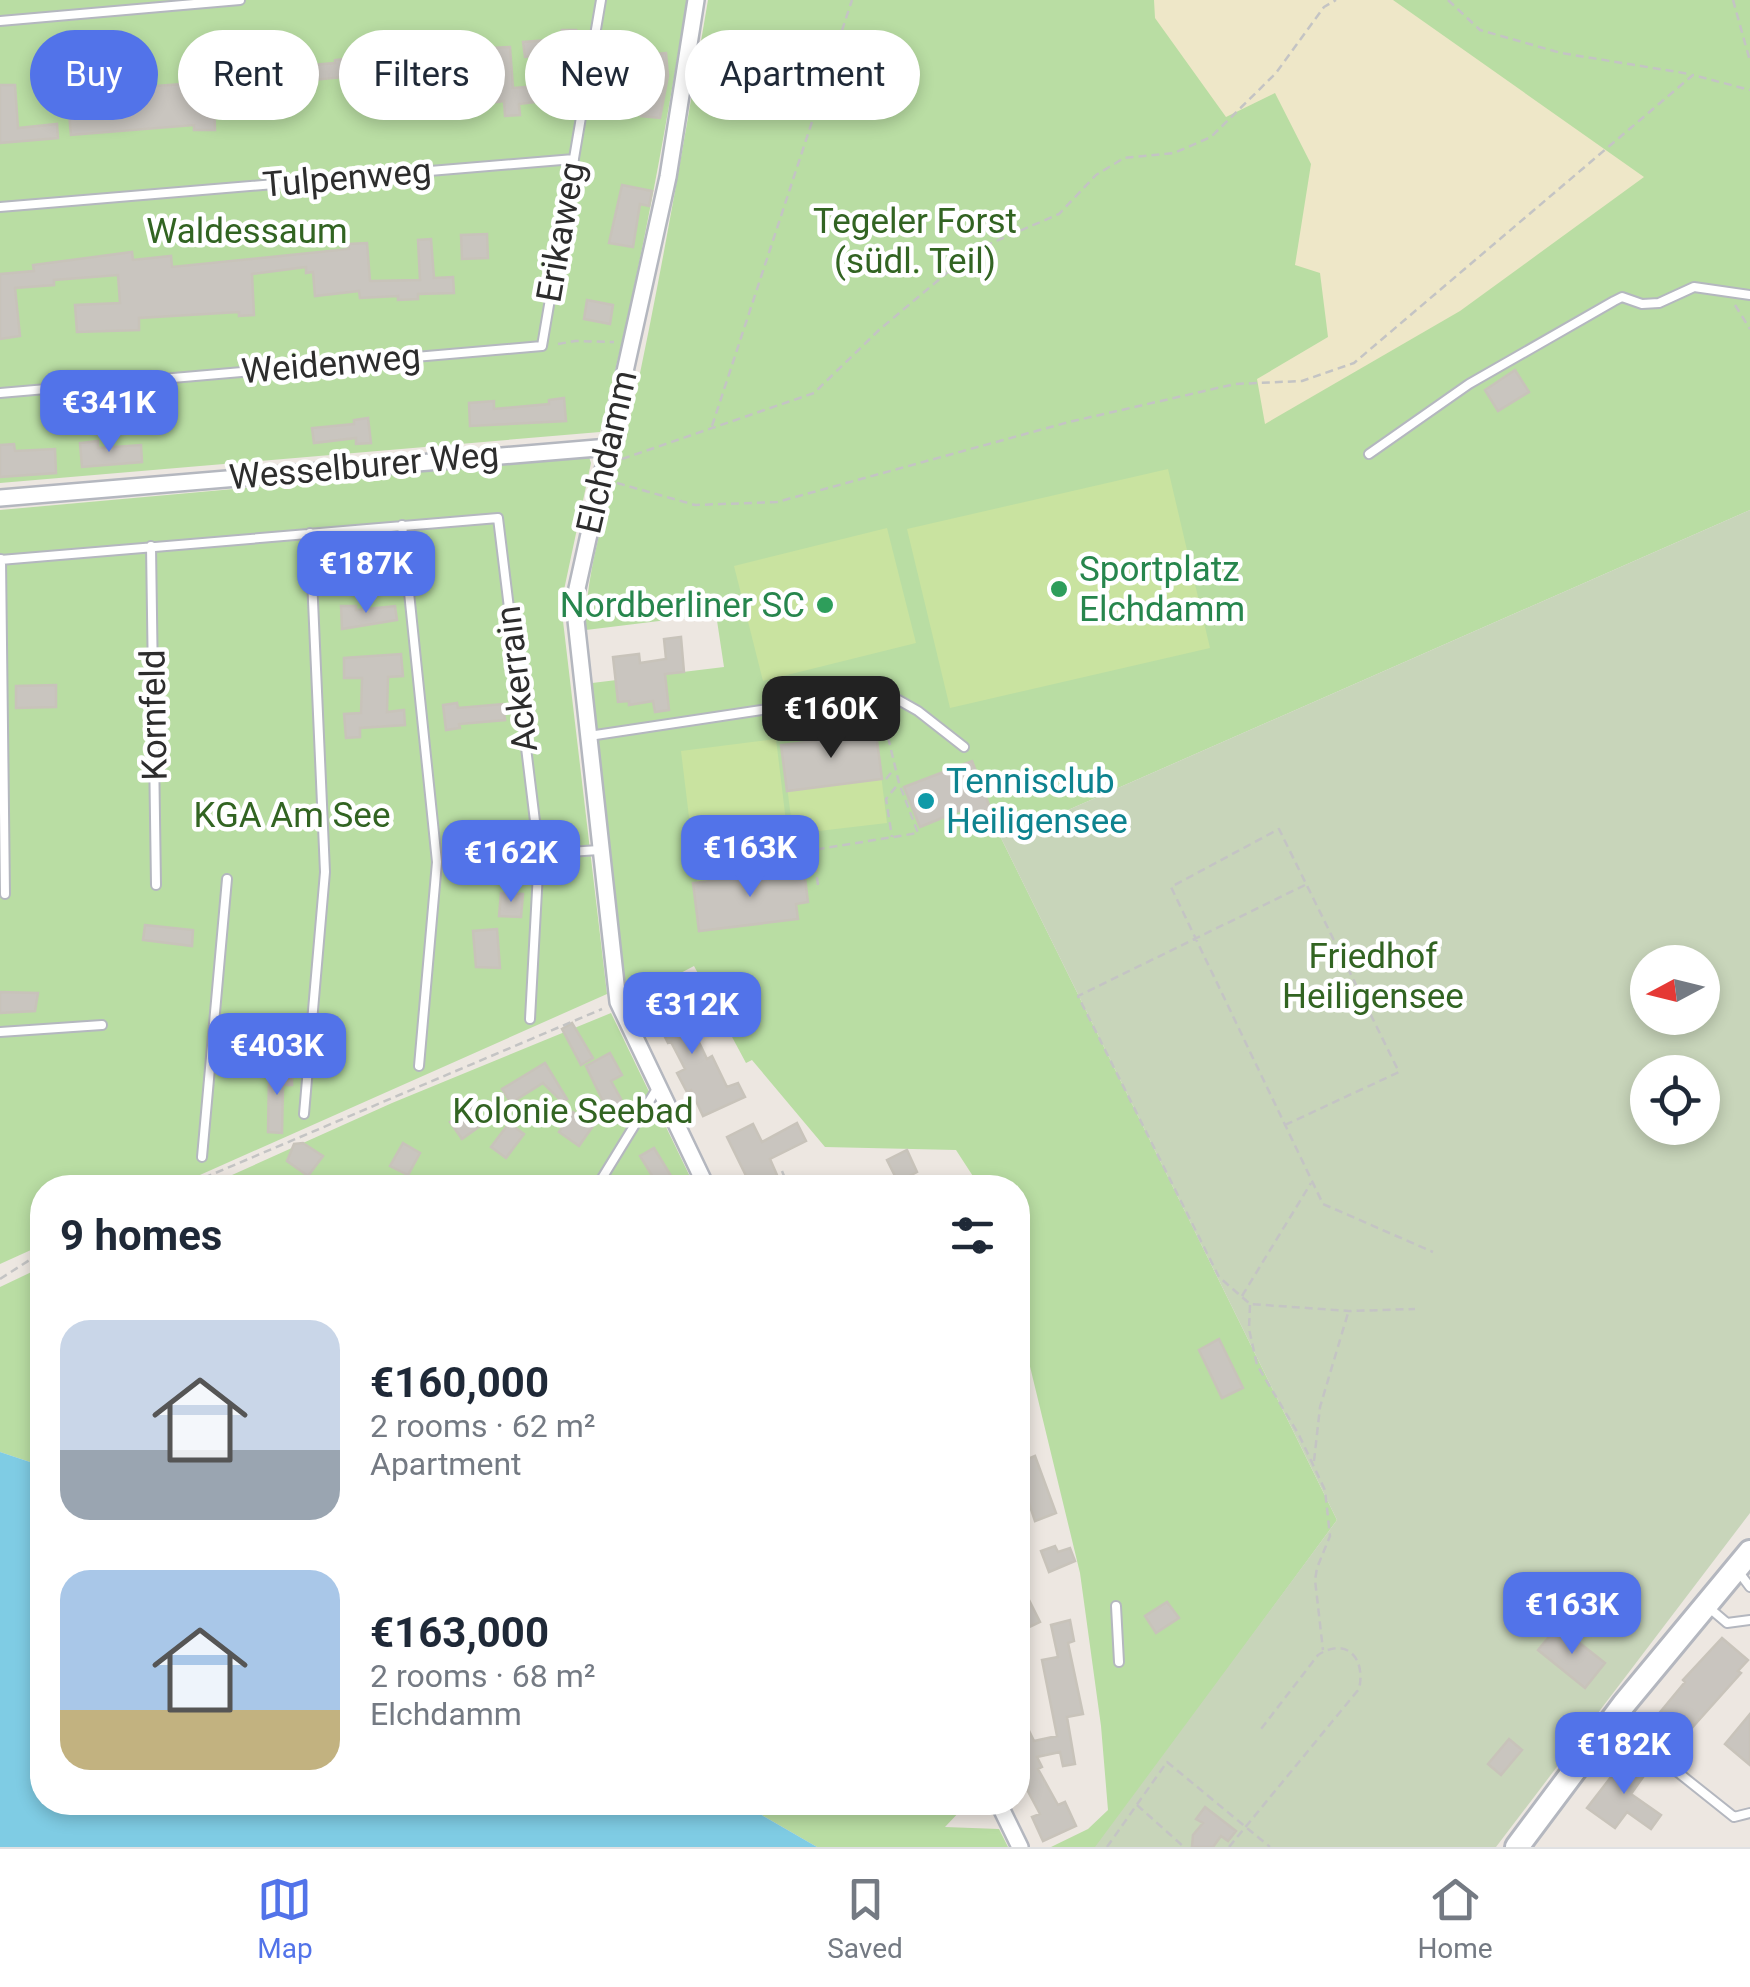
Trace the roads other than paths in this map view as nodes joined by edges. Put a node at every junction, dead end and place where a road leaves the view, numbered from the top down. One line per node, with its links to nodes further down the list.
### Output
1 (240, 0): 4 (lane)
2 (600, 0): 5 (lane, Erikaweg)
3 (696, 0): 10 (street, Elchdamm)
4 (0, 21)
5 (574, 159): 6 (lane, Tulpenweg); 8 (lane, Erikaweg)
6 (0, 208)
7 (1750, 295): 11 (lane)
8 (542, 346): 9 (lane, Weidenweg)
9 (0, 393)
10 (608, 447): 12 (street, Wesselburer Weg); 17 (street, Elchdamm)
11 (1368, 454)
12 (0, 498)
13 (402, 525): 14 (lane); 20 (lane, Ackerrain); 27 (lane)
14 (310, 533): 15 (lane); 29 (lane)
15 (151, 546): 16 (lane); 22 (lane, Kornfeld)
16 (0, 560): 23 (lane)
17 (589, 736): 18 (lane); 19 (street, Elchdamm)
18 (964, 747)
19 (602, 850): 20 (lane); 28 (street, Elchdamm)
20 (539, 854): 24 (lane, Ackerrain)
21 (227, 879): 30 (lane)
22 (156, 884)
23 (5, 894)
24 (530, 1020)
25 (102, 1025): 26 (lane)
26 (0, 1032)
27 (419, 1066)
28 (658, 1087): 31 (lane); 32 (street, Elchdamm)
29 (304, 1114)
30 (202, 1157)
31 (604, 1175)
32 (701, 1175)
33 (1746, 1570): 35 (main road)
34 (1116, 1606): 37 (lane)
35 (1706, 1606): 36 (lane); 38 (main road)
36 (1750, 1620)
37 (1119, 1662)
38 (1612, 1720): 39 (lane); 42 (main road)
39 (1750, 1812)
40 (1004, 1815): 41 (street)
41 (1020, 1847)
42 (1516, 1847)

